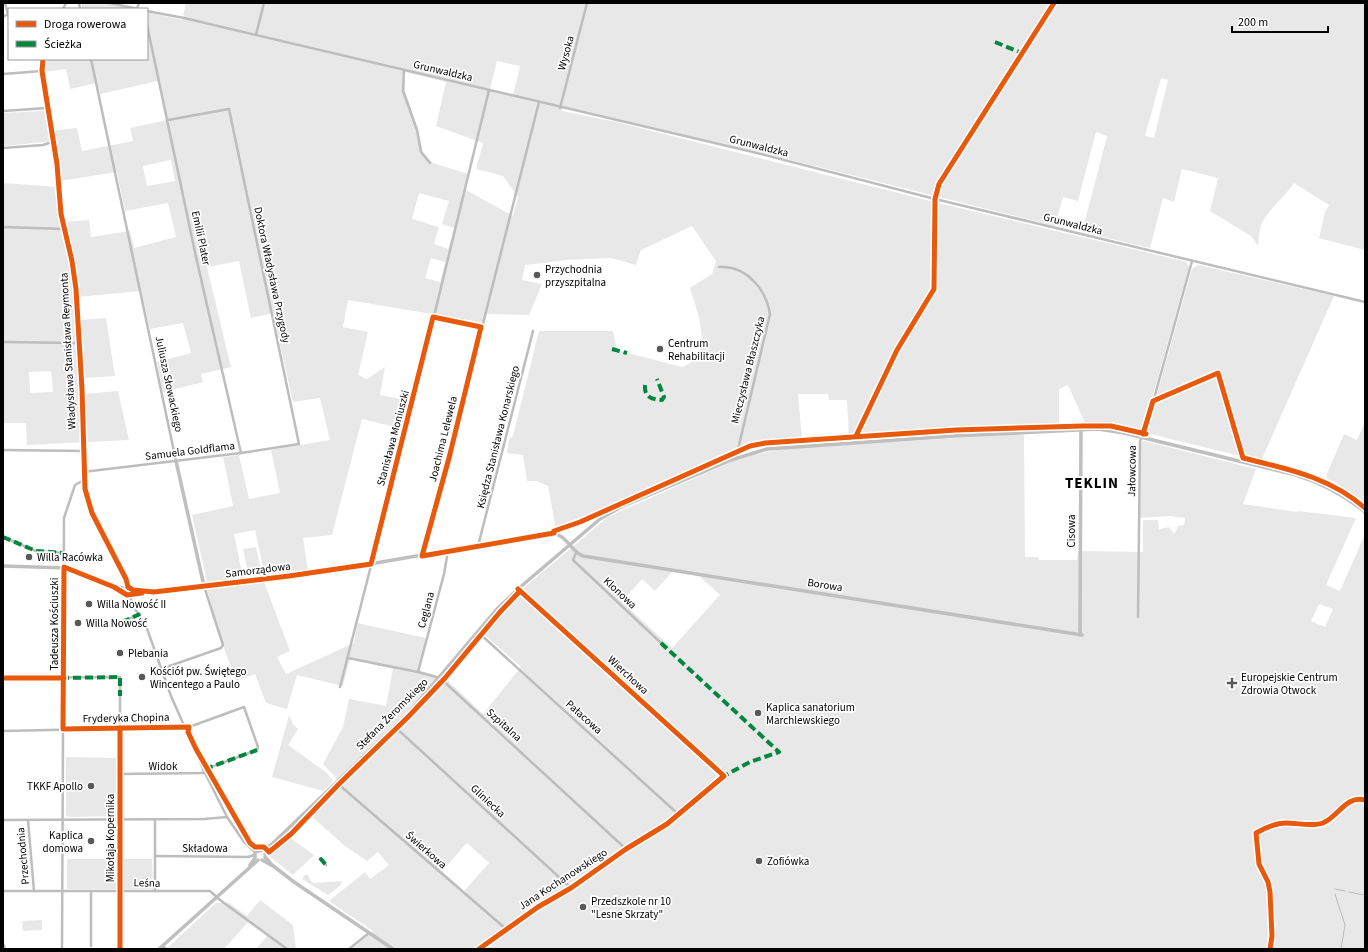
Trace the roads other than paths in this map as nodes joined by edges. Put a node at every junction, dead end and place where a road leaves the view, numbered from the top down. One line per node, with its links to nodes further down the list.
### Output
1 (5, 3): 7 (street)
2 (109, 3): 5 (street)
3 (264, 3): 10 (street)
4 (587, 3): 19 (street, Wysoka)
5 (133, 8)
6 (148, 11): 10 (street, Grunwaldzka)
7 (8, 14): 8 (street)
8 (3, 17)
9 (148, 30): 21 (street, Emilii Plater)
10 (256, 35): 13 (street, Grunwaldzka)
11 (43, 60): 14 (street, Władysława Stanisława Reymonta)
12 (91, 60): 40 (street, Juliusza Słowackiego)
13 (404, 70): 16 (street, Grunwaldzka); 24 (street)
14 (42, 72): 15 (street); 18 (street, Władysława Stanisława Reymonta)
15 (3, 74)
16 (488, 90): 17 (street, Grunwaldzka); 51 (street, Stanisława Moniuszki)
17 (539, 102): 19 (street, Grunwaldzka); 50 (street, Joachima Lelewela)
18 (47, 108): 20 (street); 22 (street, Władysława Stanisława Reymonta)
19 (560, 108): 27 (street, Grunwaldzka)
20 (3, 111)
21 (168, 120): 35 (street, Doktora Władysława Przygody); 38 (street, Emilii Plater)
22 (52, 142): 23 (street); 26 (street, Władysława Stanisława Reymonta)
23 (3, 148)
24 (430, 163)
25 (3, 227): 26 (street)
26 (64, 229): 32 (street, Władysława Stanisława Reymonta)
27 (1192, 261): 29 (street, Grunwaldzka); 34 (street, Jałowcowa)
28 (719, 267): 39 (street, Mieczysława Błaszczyka)
29 (1365, 302)
30 (532, 331): 46 (street, Księdza Stanisława Konarskiego)
31 (3, 342): 32 (street)
32 (79, 343): 37 (street, Władysława Stanisława Reymonta)
33 (1081, 428): 34 (street, Stefana Żeromskiego); 39 (street, Stefana Żeromskiego); 62 (street, Cisowa)
34 (1141, 437): 43 (street, Stefana Żeromskiego); 59 (street, Jałowcowa)
35 (299, 444): 38 (street, Samuela Goldflama)
36 (3, 450): 37 (street)
37 (83, 451): 41 (street, Władysława Stanisława Reymonta)
38 (241, 453): 40 (street, Samuela Goldflama)
39 (736, 458): 45 (street, Stefana Żeromskiego)
40 (176, 461): 41 (street, Samuela Goldflama); 54 (street, Juliusza Słowackiego)
41 (83, 472): 42 (street, Władysława Stanisława Reymonta)
42 (84, 480): 48 (street, Tadeusza Kościuszki); 55 (street, Władysława Stanisława Reymonta)
43 (1365, 512)
44 (3, 537): 48 (street)
45 (570, 544): 46 (street, Samorządowa); 49 (street); 56 (street, Stefana Żeromskiego)
46 (478, 546): 47 (street, Samorządowa)
47 (448, 551): 50 (street, Samorządowa); 66 (street, Ceglana)
48 (64, 553): 53 (street, Tadeusza Kościuszki)
49 (576, 553): 62 (street, Borowa); 63 (street, Klonowa)
50 (422, 556): 51 (street, Samorządowa)
51 (371, 564): 54 (street, Samorządowa); 64 (street, Stanisława Moniuszki)
52 (3, 566): 53 (street)
53 (64, 567): 55 (street); 68 (street, Tadeusza Kościuszki)
54 (204, 586): 57 (street, Samorządowa); 65 (street, Juliusza Słowackiego)
55 (126, 589): 57 (street); 57 (street)
56 (518, 589): 61 (street, Stefana Żeromskiego); 79 (street, Wierchowa)
57 (131, 593): 58 (street)
58 (140, 614): 60 (street); 65 (street)
59 (1138, 617)
60 (122, 622)
61 (478, 633): 69 (street, Stefana Żeromskiego); 81 (street, Pałacowa)
62 (1081, 635)
63 (661, 643)
64 (348, 658): 66 (street, Szpitalna); 70 (street, Stanisława Moniuszki)
65 (161, 669): 72 (street)
66 (418, 672): 69 (street, Szpitalna)
67 (3, 678): 68 (street)
68 (64, 678): 73 (street, Mikołaja Kopernika); 74 (street, Tadeusza Kościuszki)
69 (440, 678): 71 (street, Stefana Żeromskiego); 88 (street, Szpitalna)
70 (340, 687)
71 (395, 726): 80 (street, Stefana Żeromskiego); 93 (street, Gliniecka)
72 (183, 727): 73 (street, Fryderyka Chopina); 76 (street); 76 (street, Fryderyka Chopina)
73 (120, 728): 74 (street, Fryderyka Chopina); 77 (street, Mikołaja Kopernika)
74 (63, 729): 75 (street, Fryderyka Chopina); 87 (street, Tadeusza Kościuszki)
75 (3, 731)
76 (203, 770): 78 (street)
77 (120, 774): 78 (street, Widok); 86 (street, Mikołaja Kopernika)
78 (205, 774): 82 (street)
79 (724, 776)
80 (337, 783): 90 (street, Stefana Żeromskiego); 101 (street, Świerkowa)
81 (678, 814): 88 (street, Jana Kochanowskiego)
82 (227, 817): 83 (street); 90 (street)
83 (155, 819): 86 (street); 89 (street)
84 (3, 820): 85 (street)
85 (28, 820): 87 (street); 96 (street, Przechodnia)
86 (121, 820): 87 (street); 94 (street, Mikołaja Kopernika)
87 (64, 821): 97 (street, Tadeusza Kościuszki)
88 (626, 849): 93 (street, Jana Kochanowskiego)
89 (154, 856): 90 (street, Składowa); 99 (street)
90 (260, 856): 100 (street, Stefana Żeromskiego); 102 (street)
91 (320, 858): 92 (street)
92 (326, 865)
93 (571, 888): 101 (street, Jana Kochanowskiego)
94 (120, 890): 98 (street, Leśna); 99 (street, Leśna); 108 (street, Mikołaja Kopernika)
95 (3, 891): 96 (street, Leśna)
96 (34, 891): 97 (street, Leśna)
97 (63, 891): 98 (street, Leśna); 107 (street, Tadeusza Kościuszki)
98 (90, 891): 104 (street)
99 (155, 891): 100 (street, Leśna)
100 (216, 896): 105 (street, Stefana Żeromskiego); 109 (street)
101 (506, 929): 112 (street, Jana Kochanowskiego)
102 (369, 933): 110 (street); 111 (street)
103 (3, 943): 106 (street)
104 (91, 946)
105 (163, 948)
106 (5, 949)
107 (62, 949)
108 (120, 949)
109 (287, 949)
110 (349, 949)
111 (393, 949)
112 (479, 949)

